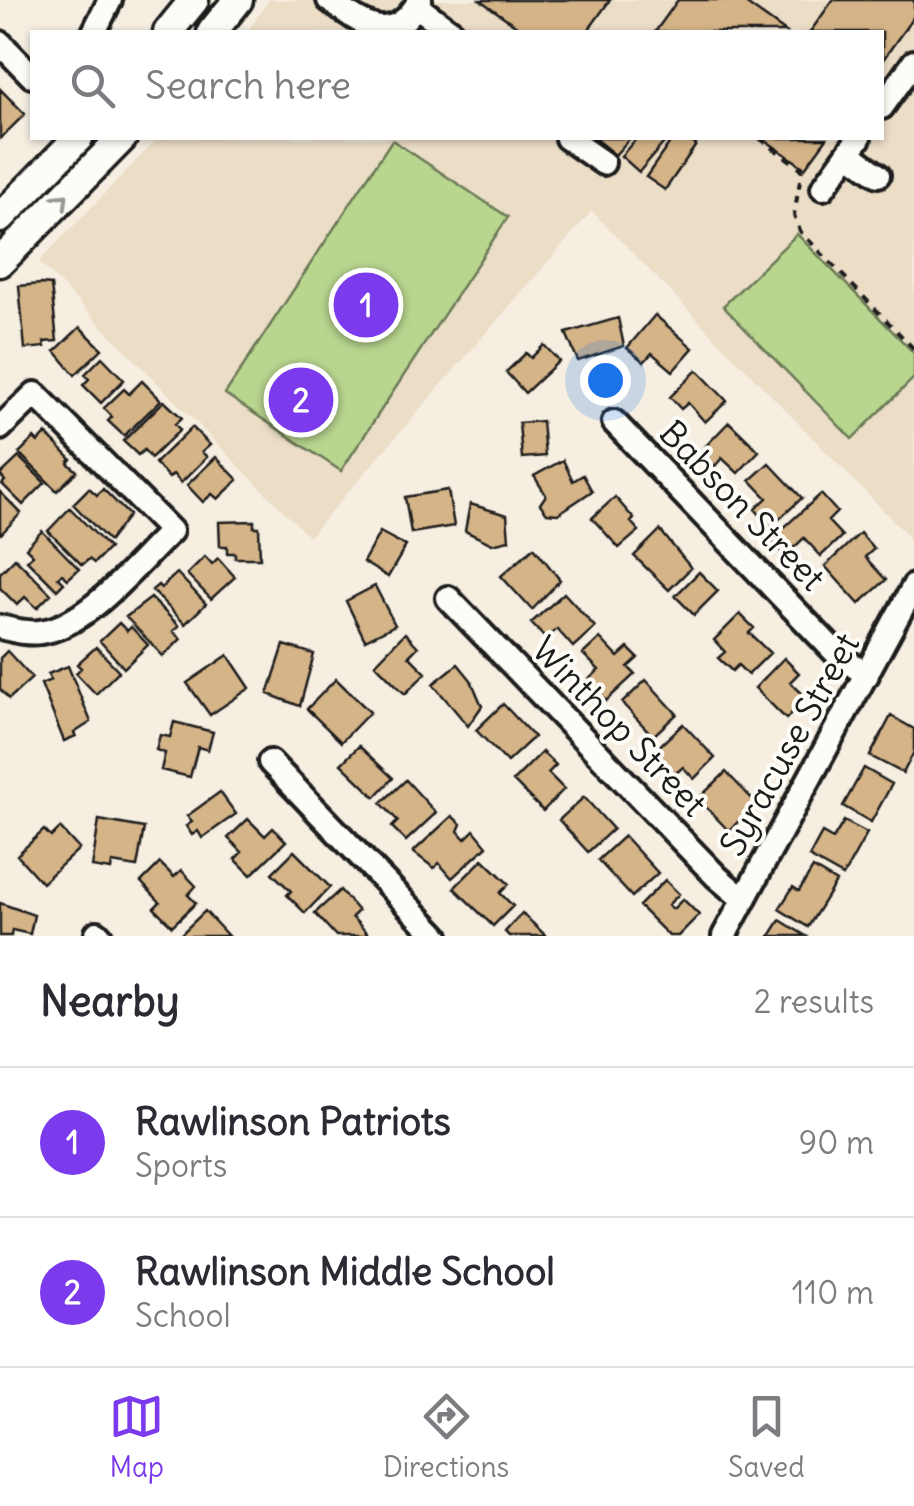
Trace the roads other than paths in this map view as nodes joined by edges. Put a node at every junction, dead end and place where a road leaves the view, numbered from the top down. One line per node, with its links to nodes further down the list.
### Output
1 (110, 0): 6 (street)
2 (194, 0): 7 (main road)
3 (238, 0): 8 (main road)
4 (329, 0): 5 (street)
5 (418, 3): 9 (street)
6 (95, 30)
7 (170, 30)
8 (214, 30)
9 (443, 30)
10 (0, 43): 12 (street)
11 (914, 62): 13 (street)
12 (30, 74)
13 (884, 104)
14 (76, 140): 21 (main road)
15 (120, 140): 22 (main road, one-way to 15)
16 (570, 140): 18 (street)
17 (854, 145): 19 (street); 20 (street)
18 (603, 163)
19 (878, 175)
20 (823, 188)
21 (0, 218)
22 (2, 257)
23 (614, 422): 28 (street, Babson Street)
24 (0, 428): 27 (street)
25 (914, 586): 28 (street, Syracuse Street)
26 (448, 598): 30 (street, Winthop Street)
27 (0, 628)
28 (866, 675): 30 (street, Syracuse Street)
29 (270, 762): 31 (street)
30 (744, 900): 32 (street, Syracuse Street)
31 (437, 936)
32 (724, 936)

